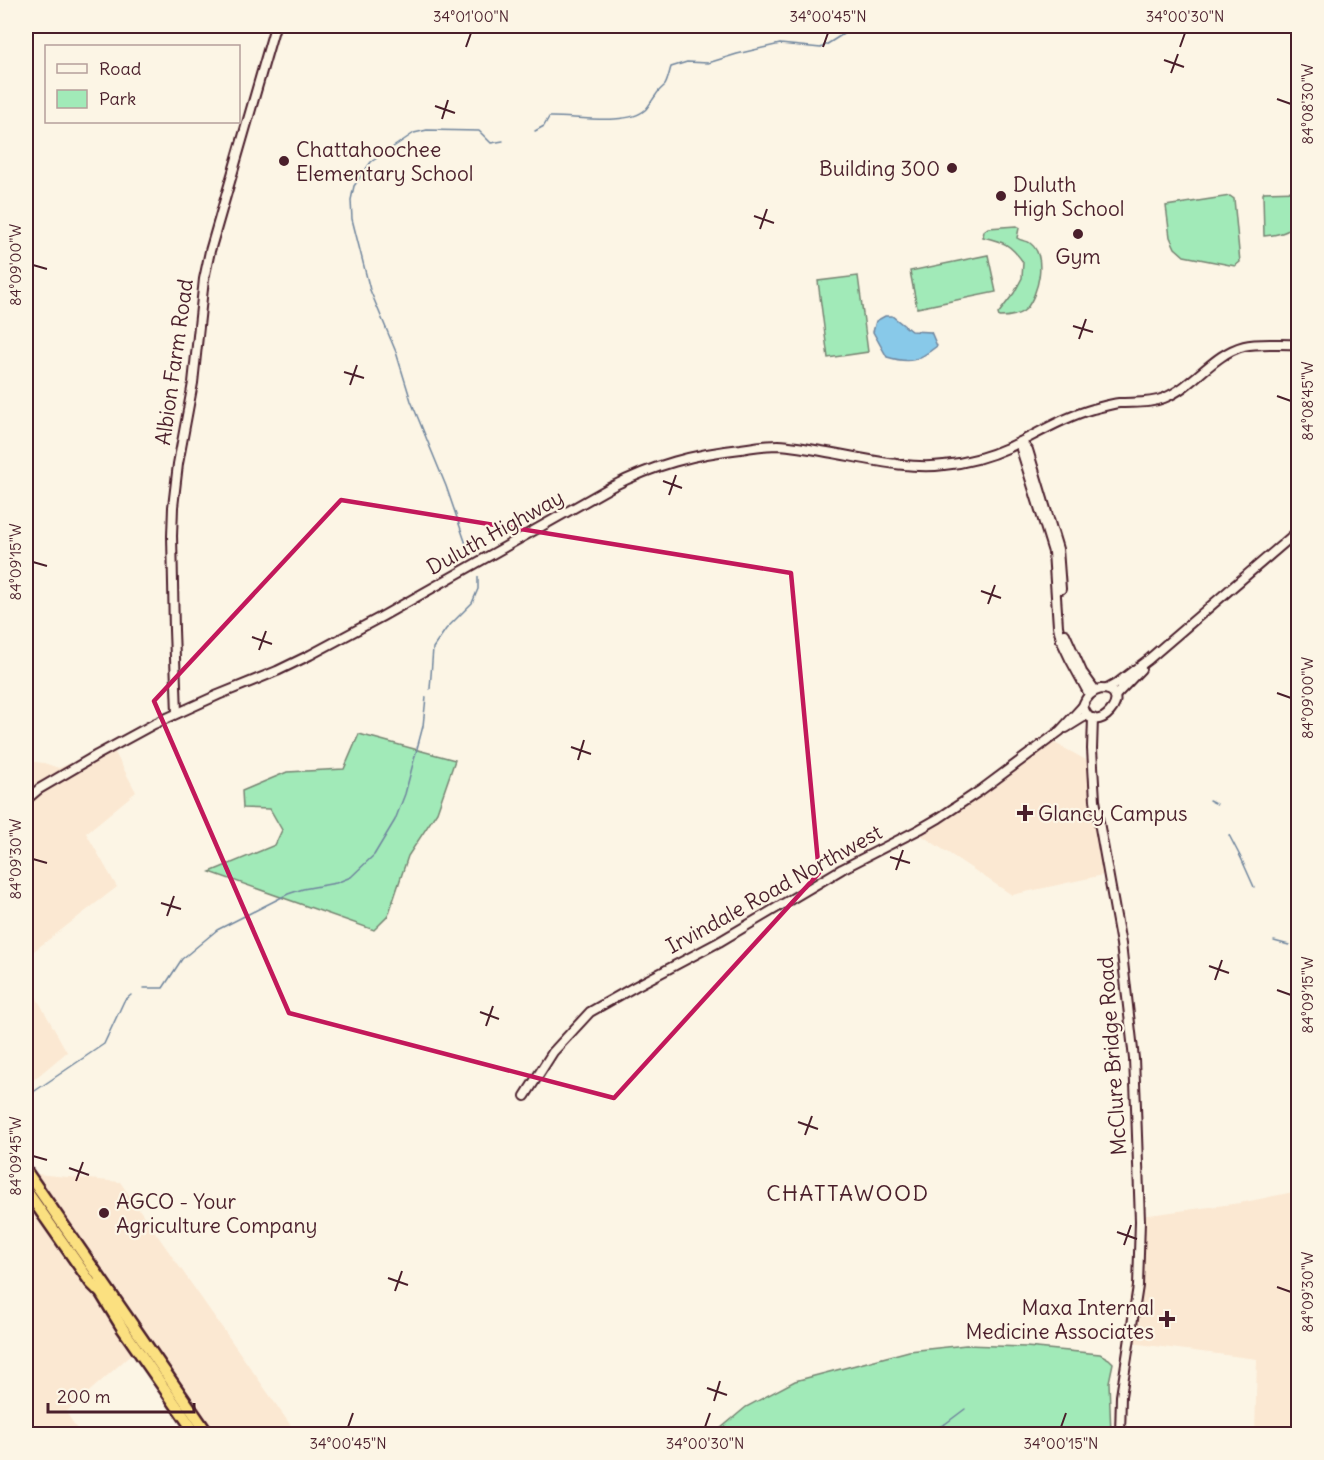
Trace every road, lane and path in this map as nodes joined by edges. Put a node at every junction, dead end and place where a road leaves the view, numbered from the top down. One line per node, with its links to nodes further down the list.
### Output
1 (275, 26): 10 (street, Albion Farm Road)
2 (1299, 344): 3 (street, Duluth Highway)
3 (1021, 442): 7 (street); 10 (street, Duluth Highway)
4 (1299, 531): 5 (street)
5 (1149, 659): 6 (street); 8 (street)
6 (1107, 689): 7 (street); 8 (street)
7 (1092, 692): 9 (street)
8 (1115, 696): 11 (street)
9 (1083, 706): 11 (street); 12 (street, Irvindale Road Northwest)
10 (177, 713): 13 (street, Duluth Highway)
11 (1094, 717): 12 (street, Irvindale Road Northwest); 19 (street, McClure Bridge Road)
12 (1059, 731): 14 (street, Irvindale Road Northwest)
13 (26, 800)
14 (525, 1096)
15 (26, 1171): 18 (highway)
16 (26, 1190): 17 (highway)
17 (196, 1434)
18 (208, 1434)
19 (1120, 1434)

